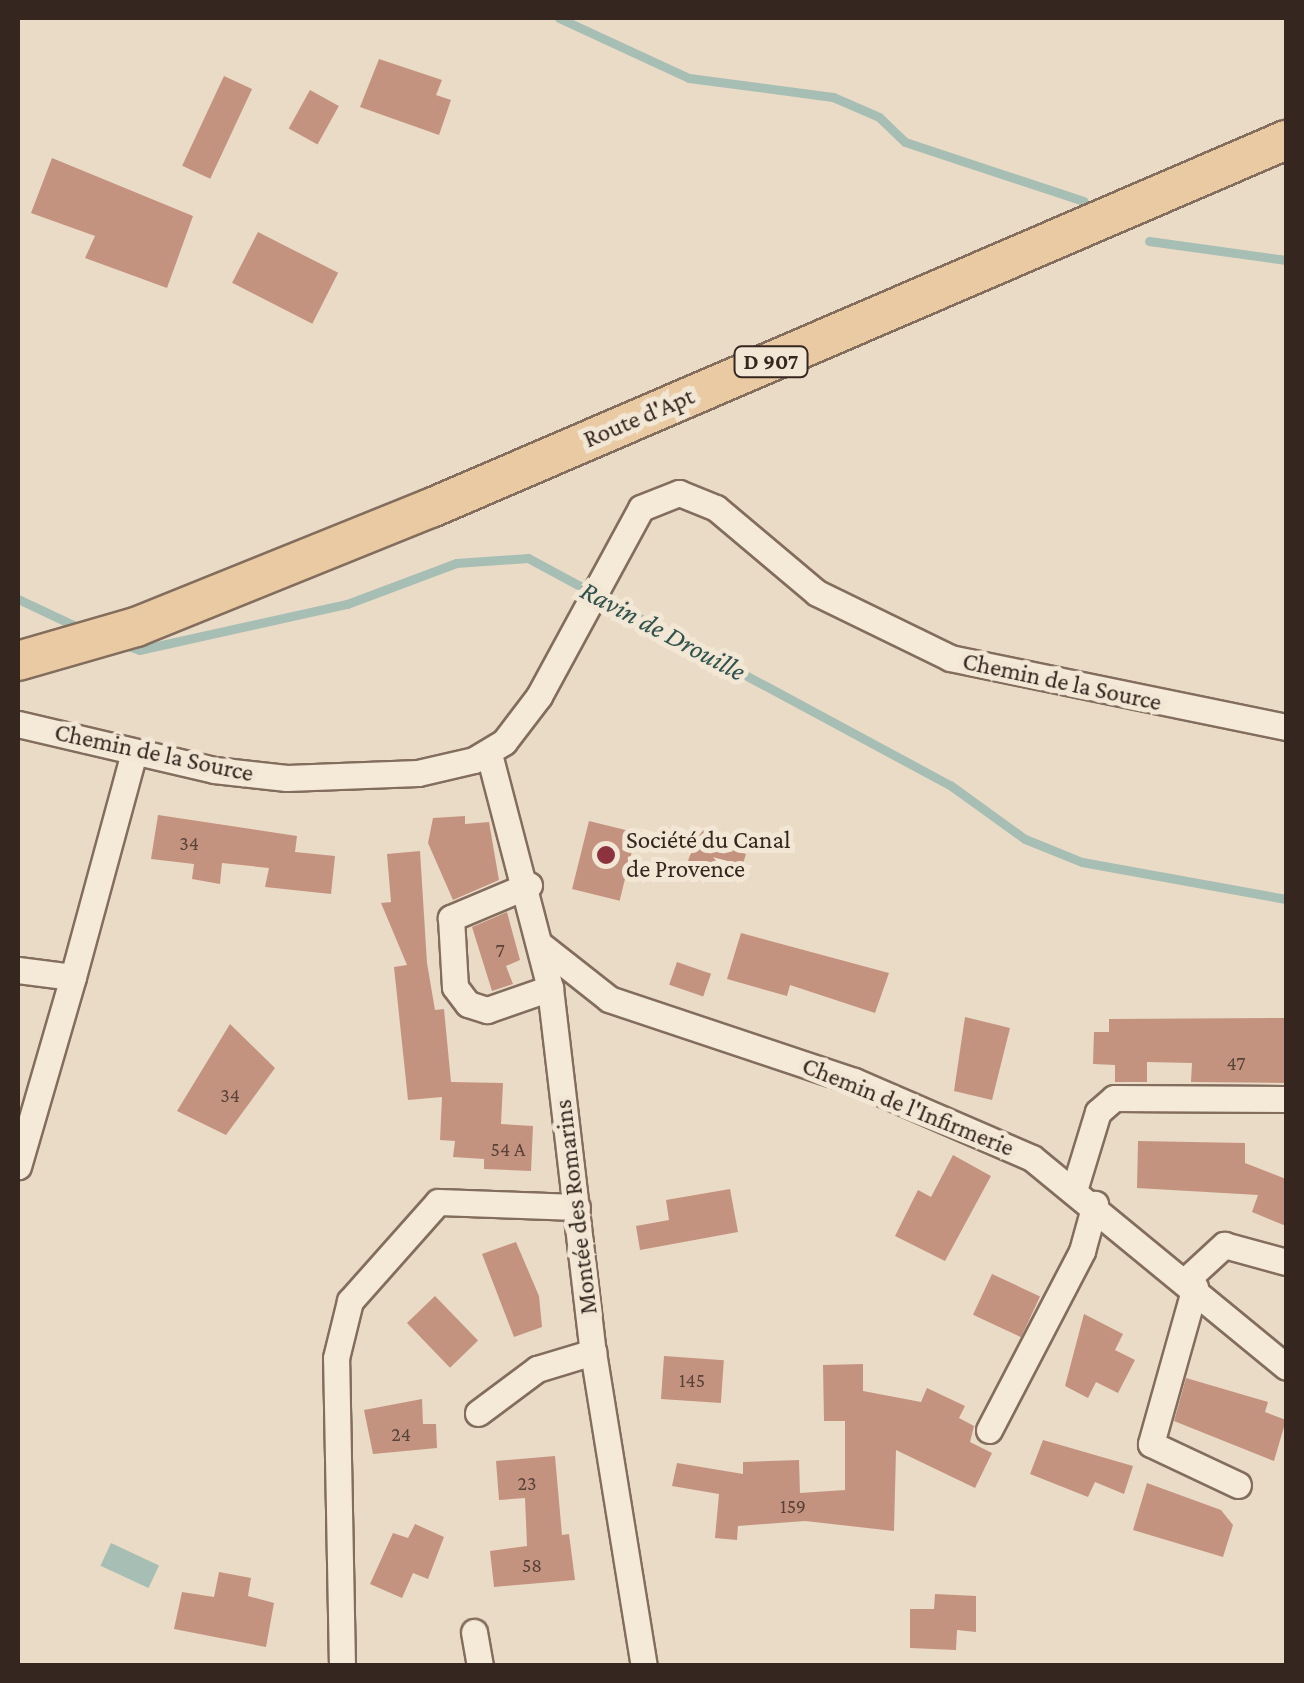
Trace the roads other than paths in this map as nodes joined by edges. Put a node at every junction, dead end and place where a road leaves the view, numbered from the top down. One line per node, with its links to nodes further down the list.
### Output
1 (1286, 140): 2 (main road, Route d'Apt / D 907)
2 (36, 660)
3 (18, 723): 5 (street, Chemin de la Source)
4 (1286, 727): 6 (street, Chemin de la Source)
5 (134, 753): 6 (street, Chemin de la Source); 10 (street)
6 (489, 754): 7 (street, Montée des Romarins)
7 (529, 885): 8 (street, Montée des Romarins); 11 (street)
8 (542, 946): 11 (street, Montée des Romarins); 14 (street, Chemin de l'Infirmerie)
9 (18, 970): 10 (street)
10 (74, 976): 13 (street)
11 (550, 988): 15 (street, Montée des Romarins)
12 (1286, 1099): 14 (street)
13 (18, 1166)
14 (1085, 1195): 17 (street, Chemin de l'Infirmerie); 21 (street)
15 (577, 1208): 18 (street, Montée des Romarins); 24 (street)
16 (1286, 1262): 17 (street)
17 (1191, 1284): 19 (street, Chemin de l'Infirmerie); 22 (street)
18 (593, 1352): 20 (street); 26 (street, Montée des Romarins)
19 (1286, 1367)
20 (478, 1413)
21 (989, 1430)
22 (1238, 1485)
23 (474, 1632): 25 (street)
24 (342, 1666)
25 (480, 1666)
26 (644, 1666)

